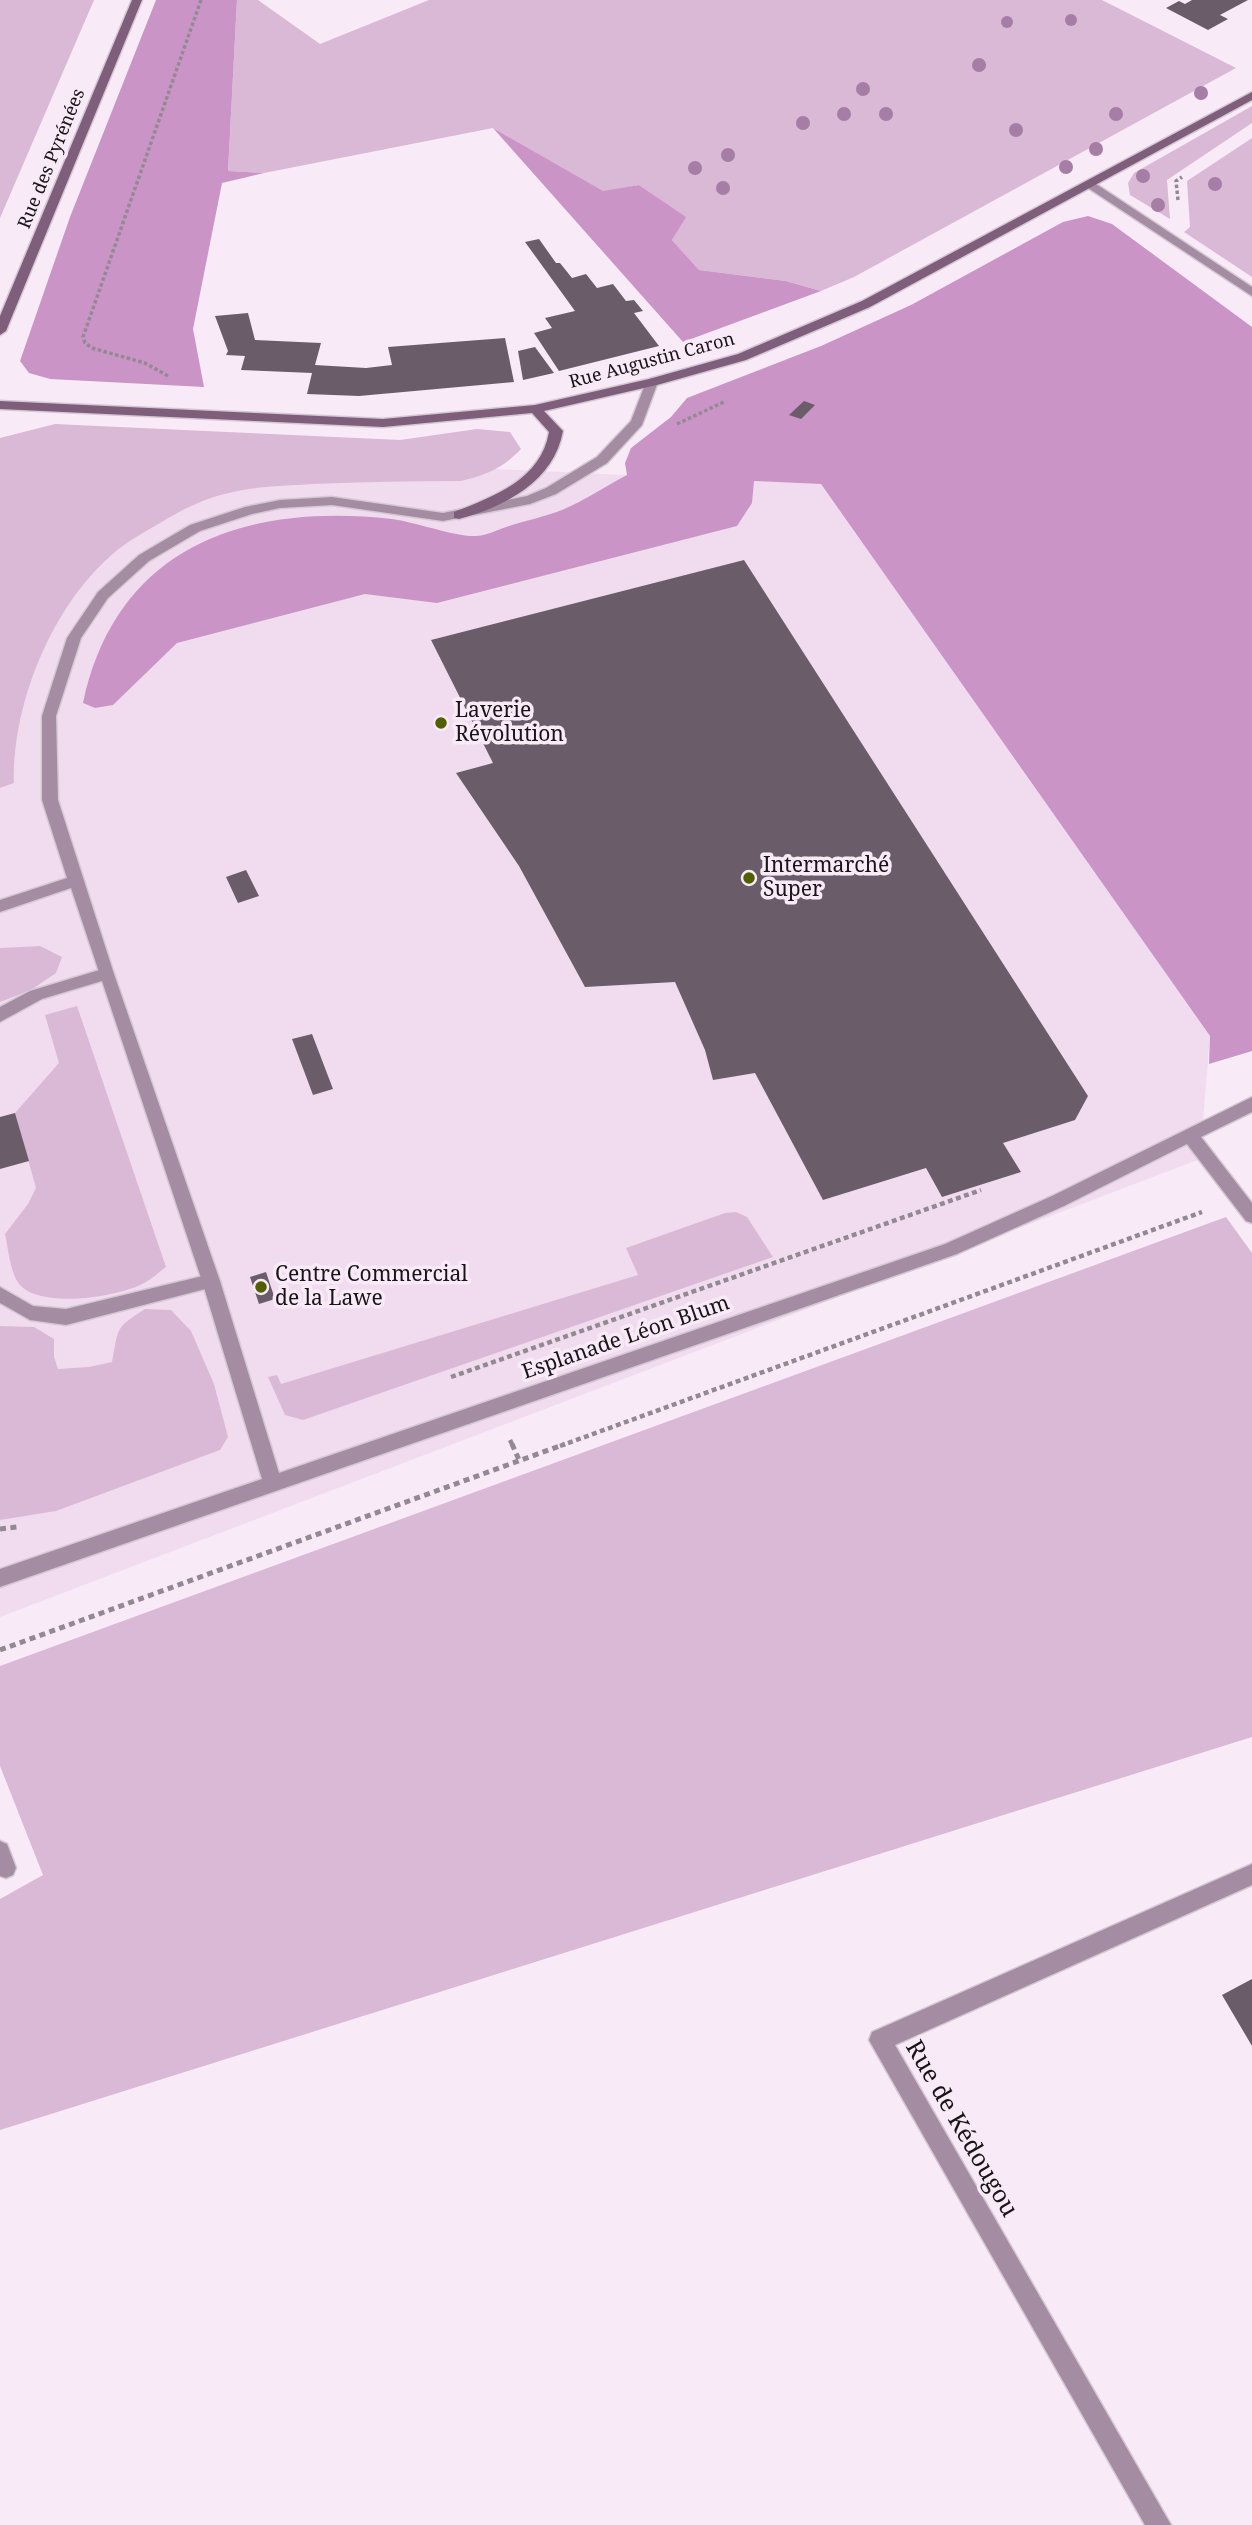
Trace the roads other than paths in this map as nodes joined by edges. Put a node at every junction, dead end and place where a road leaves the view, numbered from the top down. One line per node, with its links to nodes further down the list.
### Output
1 (137, 0): 5 (street, Rue des Pyrénées)
2 (1252, 95): 3 (street, Rue Augustin Caron)
3 (1089, 184): 4 (street); 6 (street, Rue Augustin Caron)
4 (1252, 292)
5 (0, 331)
6 (652, 382): 8 (street, Rue Augustin Caron); 9 (street)
7 (0, 405): 8 (street, Rue Augustin Caron)
8 (535, 409): 9 (street)
9 (459, 516): 10 (street)
10 (75, 881): 11 (street); 12 (street)
11 (0, 906)
12 (106, 974): 13 (street); 17 (street)
13 (0, 1016)
14 (1252, 1104): 15 (street, Esplanade Léon Blum)
15 (1191, 1137): 16 (street); 19 (street, Esplanade Léon Blum)
16 (1252, 1216)
17 (211, 1281): 18 (street); 19 (street)
18 (0, 1294)
19 (273, 1485): 20 (street, Esplanade Léon Blum)
20 (0, 1578)
21 (1252, 1874): 22 (street, Rue de Kédougou)
22 (1159, 2525)

